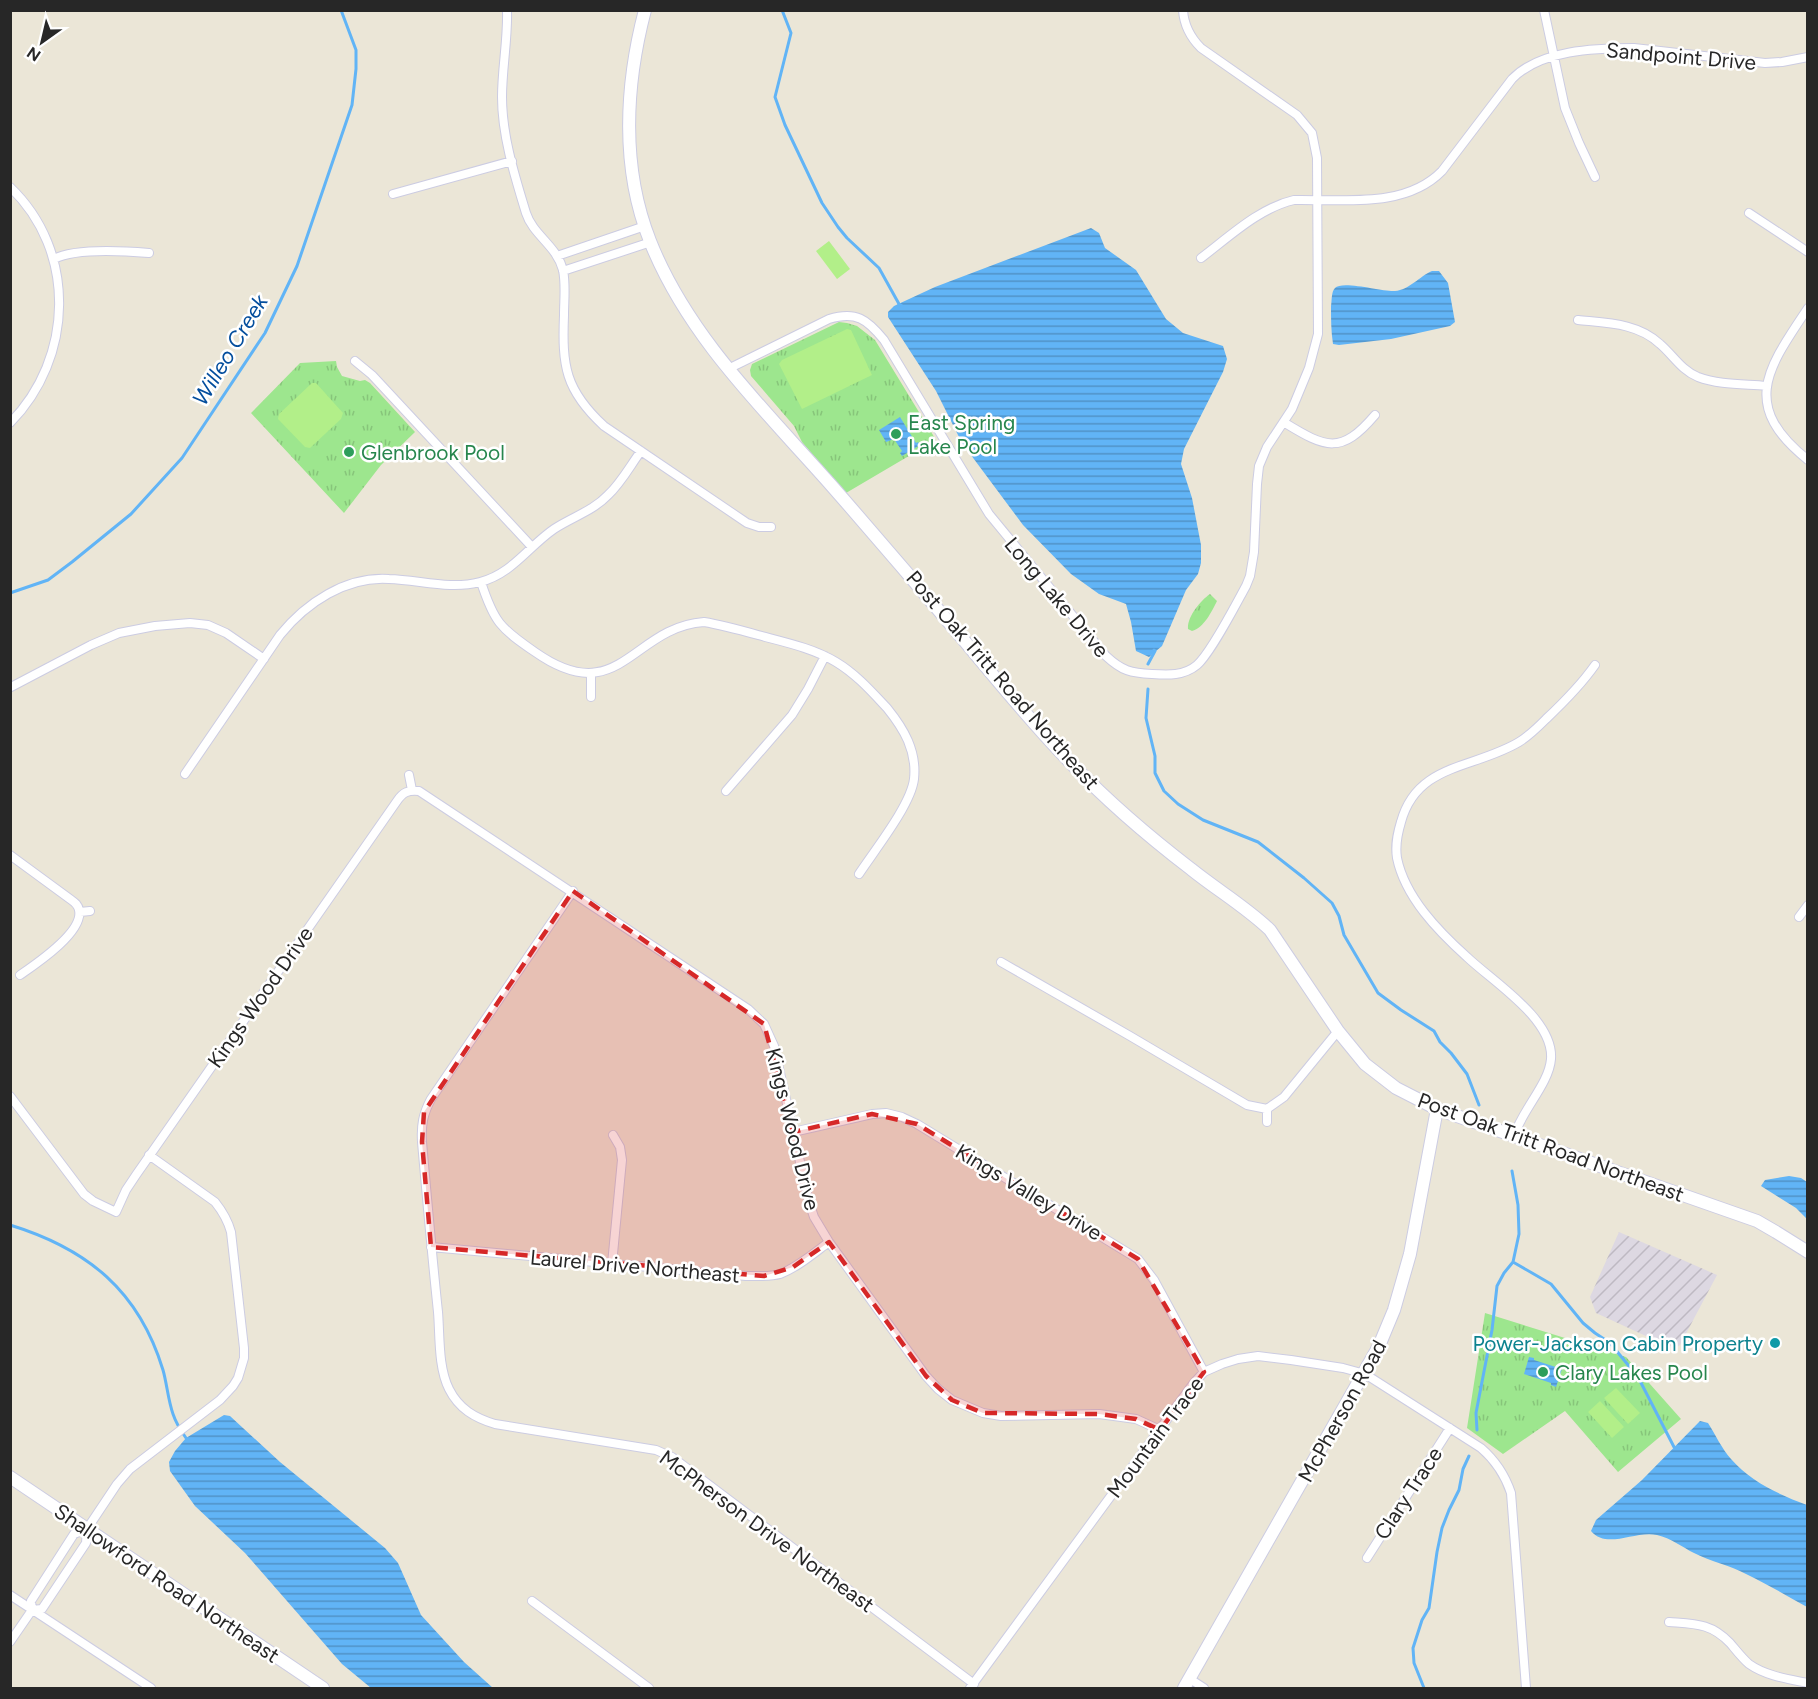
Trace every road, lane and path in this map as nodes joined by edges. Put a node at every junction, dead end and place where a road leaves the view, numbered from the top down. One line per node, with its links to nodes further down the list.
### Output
1 (507, 10): 7 (street)
2 (645, 10): 13 (street, Post Oak Tritt Road Northeast)
3 (1183, 10): 11 (street, Long Lake Drive)
4 (1544, 10): 5 (street)
5 (1554, 57): 6 (street, Sandpoint Drive); 8 (street); 11 (street, Sandpoint Drive)
6 (1808, 57)
7 (512, 161): 10 (street); 17 (street)
8 (1595, 177)
9 (10, 187): 19 (street)
10 (393, 194)
11 (1318, 200): 18 (street, Sandpoint Drive); 28 (street, Long Lake Drive)
12 (1749, 213): 15 (street)
13 (645, 226): 14 (street, Post Oak Tritt Road Northeast); 17 (street)
14 (651, 242): 20 (street); 24 (street, Post Oak Tritt Road Northeast)
15 (1808, 252)
16 (149, 253): 19 (street)
17 (557, 256): 20 (street)
18 (1201, 258)
19 (54, 259): 27 (street)
20 (563, 271): 29 (street)
21 (1808, 308): 25 (street)
22 (1578, 320): 25 (street)
23 (355, 361): 32 (street)
24 (728, 369): 28 (street, Long Lake Drive); 53 (street, Post Oak Tritt Road Northeast)
25 (1766, 386): 30 (street)
26 (1376, 415): 28 (street)
27 (10, 423)
28 (1285, 423)
29 (641, 451): 31 (street); 32 (street)
30 (1808, 460)
31 (771, 527)
32 (532, 547): 33 (street)
33 (481, 582): 35 (street); 37 (street)
34 (825, 656): 37 (street); 43 (street); 45 (street)
35 (264, 659): 38 (street); 40 (street)
36 (1595, 665): 60 (street)
37 (591, 674): 39 (street)
38 (11, 687)
39 (591, 697)
40 (185, 774)
41 (409, 776): 42 (street)
42 (412, 790): 46 (street, Kings Wood Drive); 61 (street, Kings Wood Drive)
43 (726, 791)
44 (10, 855): 49 (street)
45 (859, 874)
46 (573, 891): 58 (street, Kings Wood Drive); 63 (street, McPherson Drive Northeast)
47 (1808, 905): 50 (street)
48 (90, 911): 49 (street)
49 (80, 912): 52 (street)
50 (1799, 917)
51 (1001, 962): 55 (street)
52 (20, 975)
53 (1338, 1031): 55 (street); 56 (street, Post Oak Tritt Road Northeast)
54 (10, 1096): 61 (street, Kings Wood Drive)
55 (1267, 1109): 57 (street)
56 (1437, 1109): 60 (street, Post Oak Tritt Road Northeast); 67 (street, McPherson Road)
57 (1267, 1122)
58 (793, 1132): 62 (street, Kings Wood Drive); 66 (street, Kings Valley Drive)
59 (613, 1135): 65 (street)
60 (1514, 1136): 64 (street, Post Oak Tritt Road Northeast)
61 (149, 1155): 71 (street)
62 (829, 1242): 65 (street, Laurel Drive Northeast); 69 (street, Kings Wood Drive)
63 (431, 1247): 65 (street, Laurel Drive Northeast); 81 (street, McPherson Drive Northeast)
64 (1808, 1252)
65 (612, 1264)
66 (1204, 1372): 67 (street, Mountain Trace); 69 (street, Mountain Trace)
67 (1365, 1374): 68 (street, Mountain Trace); 79 (street, McPherson Road)
68 (1450, 1428): 72 (street, Clary Trace); 86 (street, Mountain Trace)
69 (1160, 1430): 81 (street, Mountain Trace)
70 (10, 1477): 71 (street, Shallowford Road Northeast)
71 (87, 1529): 75 (street); 75 (street); 83 (street, Shallowford Road Northeast)
72 (1367, 1558)
73 (10, 1595): 75 (street)
74 (532, 1601): 84 (street)
75 (32, 1610): 77 (street); 82 (street)
76 (1670, 1622): 80 (street)
77 (10, 1641)
78 (1808, 1683): 80 (street)
79 (1187, 1684): 85 (street)
80 (1792, 1684)
81 (972, 1686)
82 (151, 1689)
83 (323, 1689)
84 (649, 1689)
85 (1204, 1689)
86 (1526, 1689)

